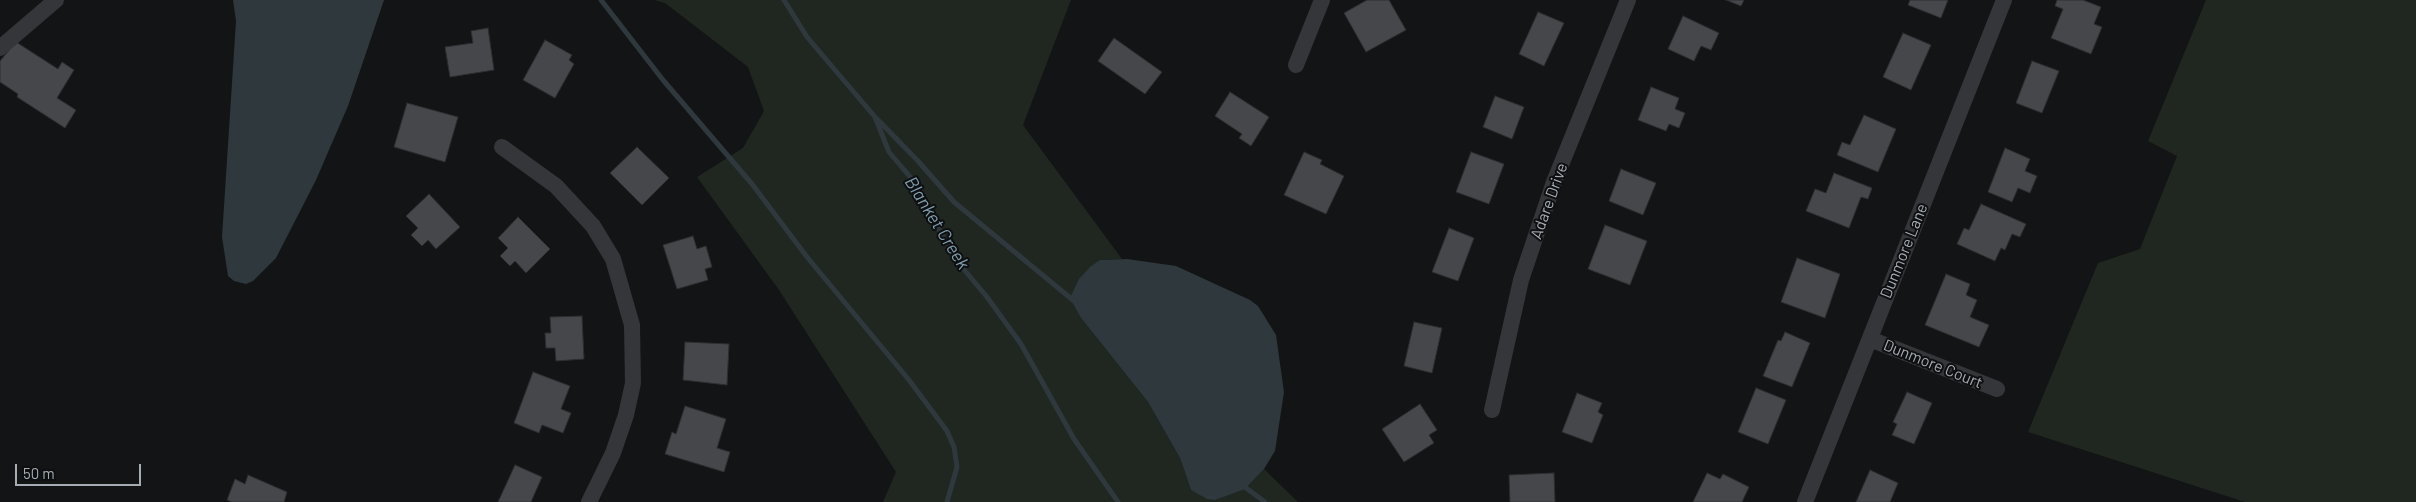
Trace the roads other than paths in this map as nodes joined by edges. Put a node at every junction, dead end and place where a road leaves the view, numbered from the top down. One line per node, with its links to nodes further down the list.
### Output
1 (56, 0): 5 (street)
2 (1322, 0): 6 (street)
3 (1628, 0): 10 (street, Adare Drive)
4 (2004, 0): 8 (street, Dunmore Lane)
5 (0, 48)
6 (1296, 65)
7 (502, 147): 11 (street)
8 (1870, 338): 9 (street, Dunmore Court); 12 (street, Dunmore Lane)
9 (1997, 389)
10 (1492, 410)
11 (589, 502)
12 (1805, 502)

